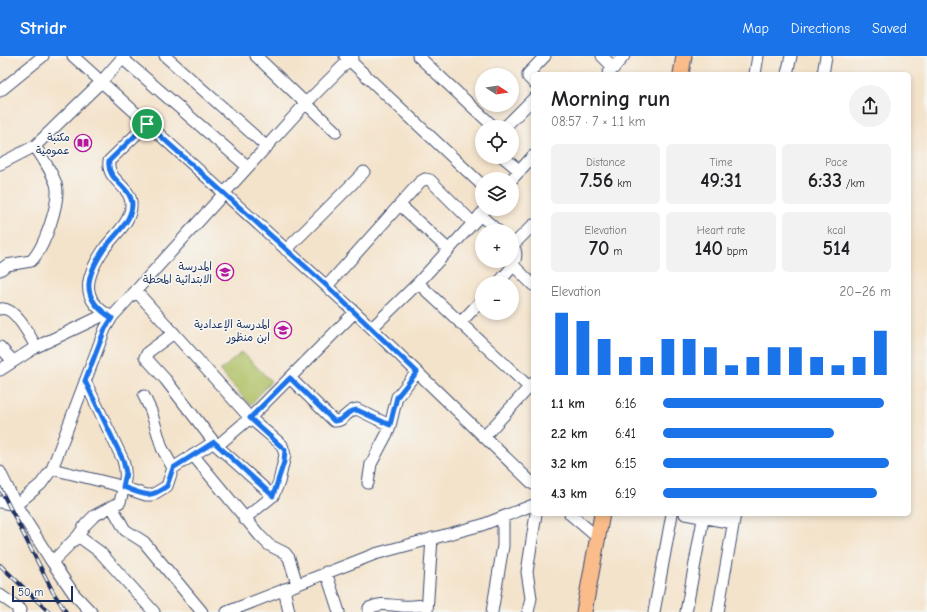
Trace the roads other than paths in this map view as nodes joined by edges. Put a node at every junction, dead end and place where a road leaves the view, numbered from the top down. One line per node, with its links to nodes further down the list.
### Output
1 (43, 56): 22 (street)
2 (73, 56): 21 (street)
3 (165, 56): 30 (street)
4 (256, 56): 24 (street)
5 (418, 56): 25 (street)
6 (545, 56): 20 (street)
7 (602, 56): 15 (street)
8 (624, 56): 15 (street)
9 (684, 56): 16 (main road)
10 (758, 56): 17 (street)
11 (791, 56): 18 (street)
12 (826, 56): 19 (street)
13 (123, 57): 21 (street); 34 (street)
14 (349, 57): 24 (street); 37 (street)
15 (610, 72)
16 (681, 72)
17 (755, 72)
18 (787, 72)
19 (823, 72)
20 (531, 80)
21 (101, 82): 27 (street); 29 (street)
22 (0, 91)
23 (531, 101): 26 (street)
24 (306, 103): 28 (street); 30 (street)
25 (487, 120)
26 (512, 120)
27 (147, 124): 38 (street); 58 (street)
28 (336, 132)
29 (35, 146): 32 (street); 49 (street)
30 (267, 147): 34 (street)
31 (531, 158): 35 (street)
32 (0, 164)
33 (512, 164): 35 (street)
34 (248, 167): 38 (street)
35 (520, 171)
36 (364, 172): 46 (street)
37 (475, 178)
38 (225, 194): 46 (street); 54 (street)
39 (400, 205): 40 (street); 45 (street); 53 (street)
40 (475, 212)
41 (480, 216): 42 (street); 45 (street)
42 (490, 224)
43 (531, 227): 44 (street)
44 (519, 238)
45 (448, 249): 52 (street)
46 (286, 250): 53 (street)
47 (510, 268): 50 (street)
48 (516, 268): 51 (street)
49 (0, 270)
50 (504, 276)
51 (531, 282)
52 (418, 283): 59 (street); 60 (street)
53 (327, 286): 57 (street)
54 (136, 290): 58 (street); 61 (street)
55 (475, 307): 59 (street)
56 (0, 309): 63 (street)
57 (355, 312): 60 (street); 67 (street)
58 (109, 316): 63 (street); 68 (street)
59 (460, 323): 69 (street)
60 (372, 328): 66 (street)
61 (174, 333): 71 (street); 74 (street)
62 (0, 347): 64 (street)
63 (36, 347): 64 (street)
64 (13, 362): 65 (street)
65 (0, 370)
66 (417, 372): 72 (street); 73 (street)
67 (290, 378): 71 (street); 72 (street)
68 (85, 381): 77 (street); 81 (street)
69 (531, 385): 73 (street)
70 (144, 396): 76 (street)
71 (250, 418): 74 (street); 82 (street)
72 (390, 425): 80 (street)
73 (484, 438): 79 (street)
74 (216, 444): 75 (street); 82 (street)
75 (193, 455): 76 (street); 93 (street)
76 (173, 468): 81 (street)
77 (52, 469): 81 (street); 84 (street)
78 (0, 472): 84 (street)
79 (531, 482)
80 (368, 483)
81 (123, 487): 86 (street)
82 (273, 496): 93 (street)
83 (0, 502): 84 (street)
84 (16, 505): 98 (street)
85 (531, 506): 92 (street)
86 (112, 507): 95 (street); 107 (street)
87 (536, 516): 113 (street)
88 (572, 516): 96 (street)
89 (602, 516): 96 (main road)
90 (672, 516): 115 (street)
91 (704, 516): 94 (street); 116 (street)
92 (503, 518): 97 (street); 112 (street)
93 (244, 519): 100 (street)
94 (734, 519): 117 (street)
95 (78, 536): 98 (street); 106 (street)
96 (597, 537): 114 (main road)
97 (432, 538): 99 (street); 103 (street)
98 (52, 562): 105 (street)
99 (326, 572): 100 (street); 110 (street)
100 (297, 584): 101 (street)
101 (284, 589): 108 (street); 109 (street)
102 (0, 595): 104 (street)
103 (427, 608): 111 (street)
104 (21, 611)
105 (91, 612)
106 (154, 612)
107 (202, 612)
108 (227, 612)
109 (289, 612)
110 (339, 612)
111 (369, 612)
112 (492, 612)
113 (528, 612)
114 (584, 612)
115 (654, 612)
116 (686, 612)
117 (718, 612)

